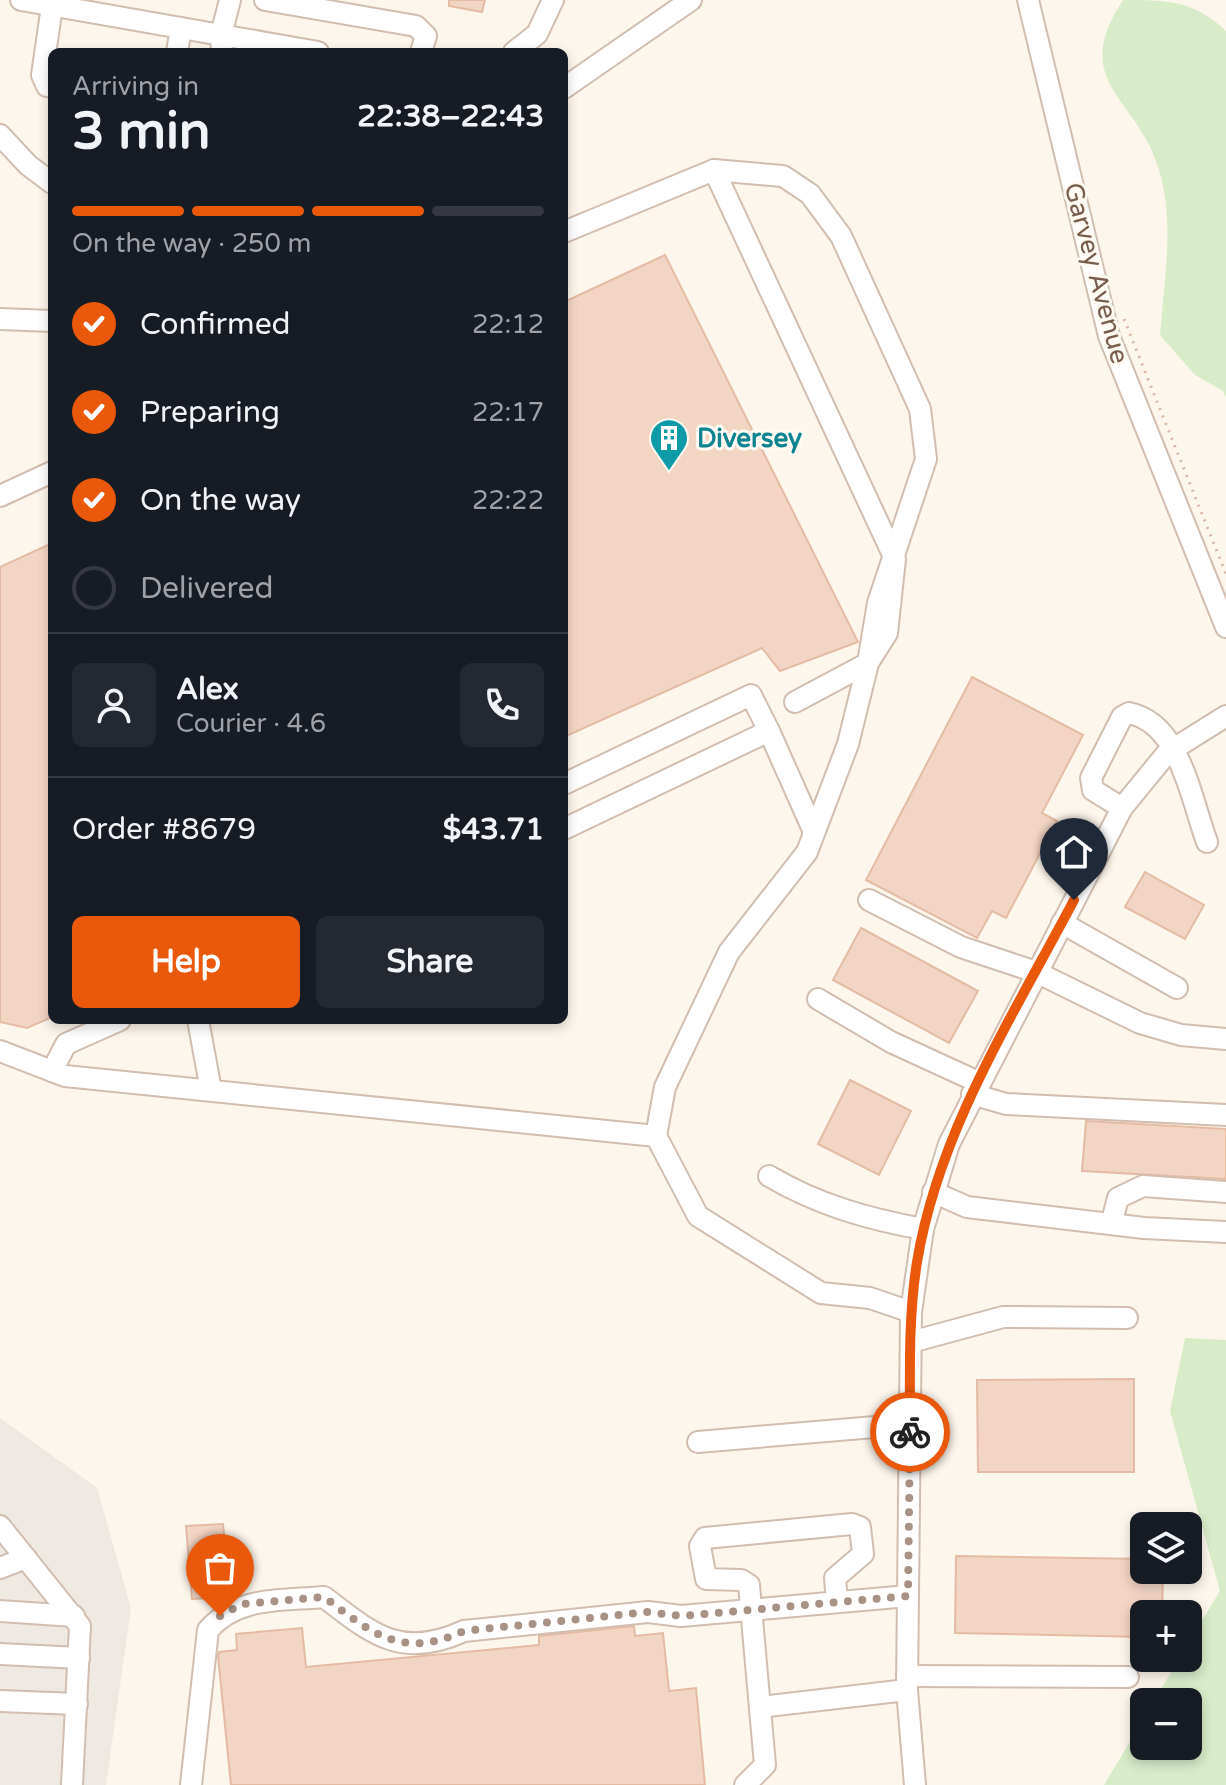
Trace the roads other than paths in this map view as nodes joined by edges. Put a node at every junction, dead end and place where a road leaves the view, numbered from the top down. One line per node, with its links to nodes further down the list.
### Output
1 (21, 0): 7 (street)
2 (230, 0): 9 (street)
3 (265, 0): 12 (street)
4 (553, 0): 13 (street)
5 (691, 0): 14 (street)
6 (1028, 0): 25 (street, Garvey Avenue)
7 (52, 6): 8 (street); 15 (street)
8 (181, 28): 9 (street); 10 (street)
9 (222, 44): 11 (street)
10 (178, 48)
11 (270, 48)
12 (422, 48)
13 (519, 48)
14 (568, 85)
15 (48, 86)
16 (0, 135): 18 (street)
17 (714, 170): 19 (street); 24 (street); 24 (street)
18 (48, 180)
19 (568, 230)
20 (0, 319): 21 (street)
21 (48, 321)
22 (48, 474): 23 (street)
23 (0, 496)
24 (895, 559): 26 (street)
25 (1226, 627)
26 (868, 663): 27 (street); 34 (street)
27 (795, 702)
28 (1226, 716): 30 (street)
29 (769, 731): 31 (street); 33 (street); 34 (street)
30 (1174, 748): 32 (street); 32 (street); 35 (street)
31 (568, 782)
32 (1122, 808): 37 (street)
33 (568, 827)
34 (814, 832): 49 (street)
35 (1207, 842)
36 (869, 900): 38 (street)
37 (1062, 923): 38 (street); 39 (street)
38 (1036, 972): 43 (street); 46 (street)
39 (1177, 988)
40 (818, 999): 46 (street)
41 (111, 1024): 45 (street)
42 (199, 1024): 47 (street)
43 (1226, 1039)
44 (0, 1051): 45 (street)
45 (52, 1071): 47 (street)
46 (975, 1088): 48 (street); 51 (street)
47 (211, 1090): 49 (street)
48 (1226, 1115)
49 (656, 1136): 56 (street)
50 (769, 1176): 54 (street)
51 (933, 1192): 53 (street); 54 (street)
52 (1226, 1192): 53 (street)
53 (1112, 1221): 55 (street)
54 (923, 1229): 56 (street)
55 (1226, 1232)
56 (911, 1312): 58 (street)
57 (1127, 1318): 58 (street)
58 (911, 1342): 59 (street)
59 (910, 1424): 60 (street); 64 (street)
60 (698, 1442)
61 (0, 1526): 62 (street)
62 (26, 1558): 63 (street); 68 (street)
63 (0, 1568)
64 (908, 1596): 65 (street); 72 (street)
65 (837, 1602): 66 (street); 66 (street)
66 (752, 1609): 75 (street); 77 (street)
67 (0, 1611): 68 (street)
68 (74, 1616): 70 (street)
69 (0, 1654): 70 (street)
70 (79, 1658): 74 (street)
71 (1128, 1677): 72 (street)
72 (907, 1683): 75 (street); 79 (street)
73 (0, 1701): 74 (street)
74 (77, 1704): 76 (street)
75 (760, 1707): 78 (street)
76 (72, 1785)
77 (191, 1785)
78 (745, 1785)
79 (915, 1785)

